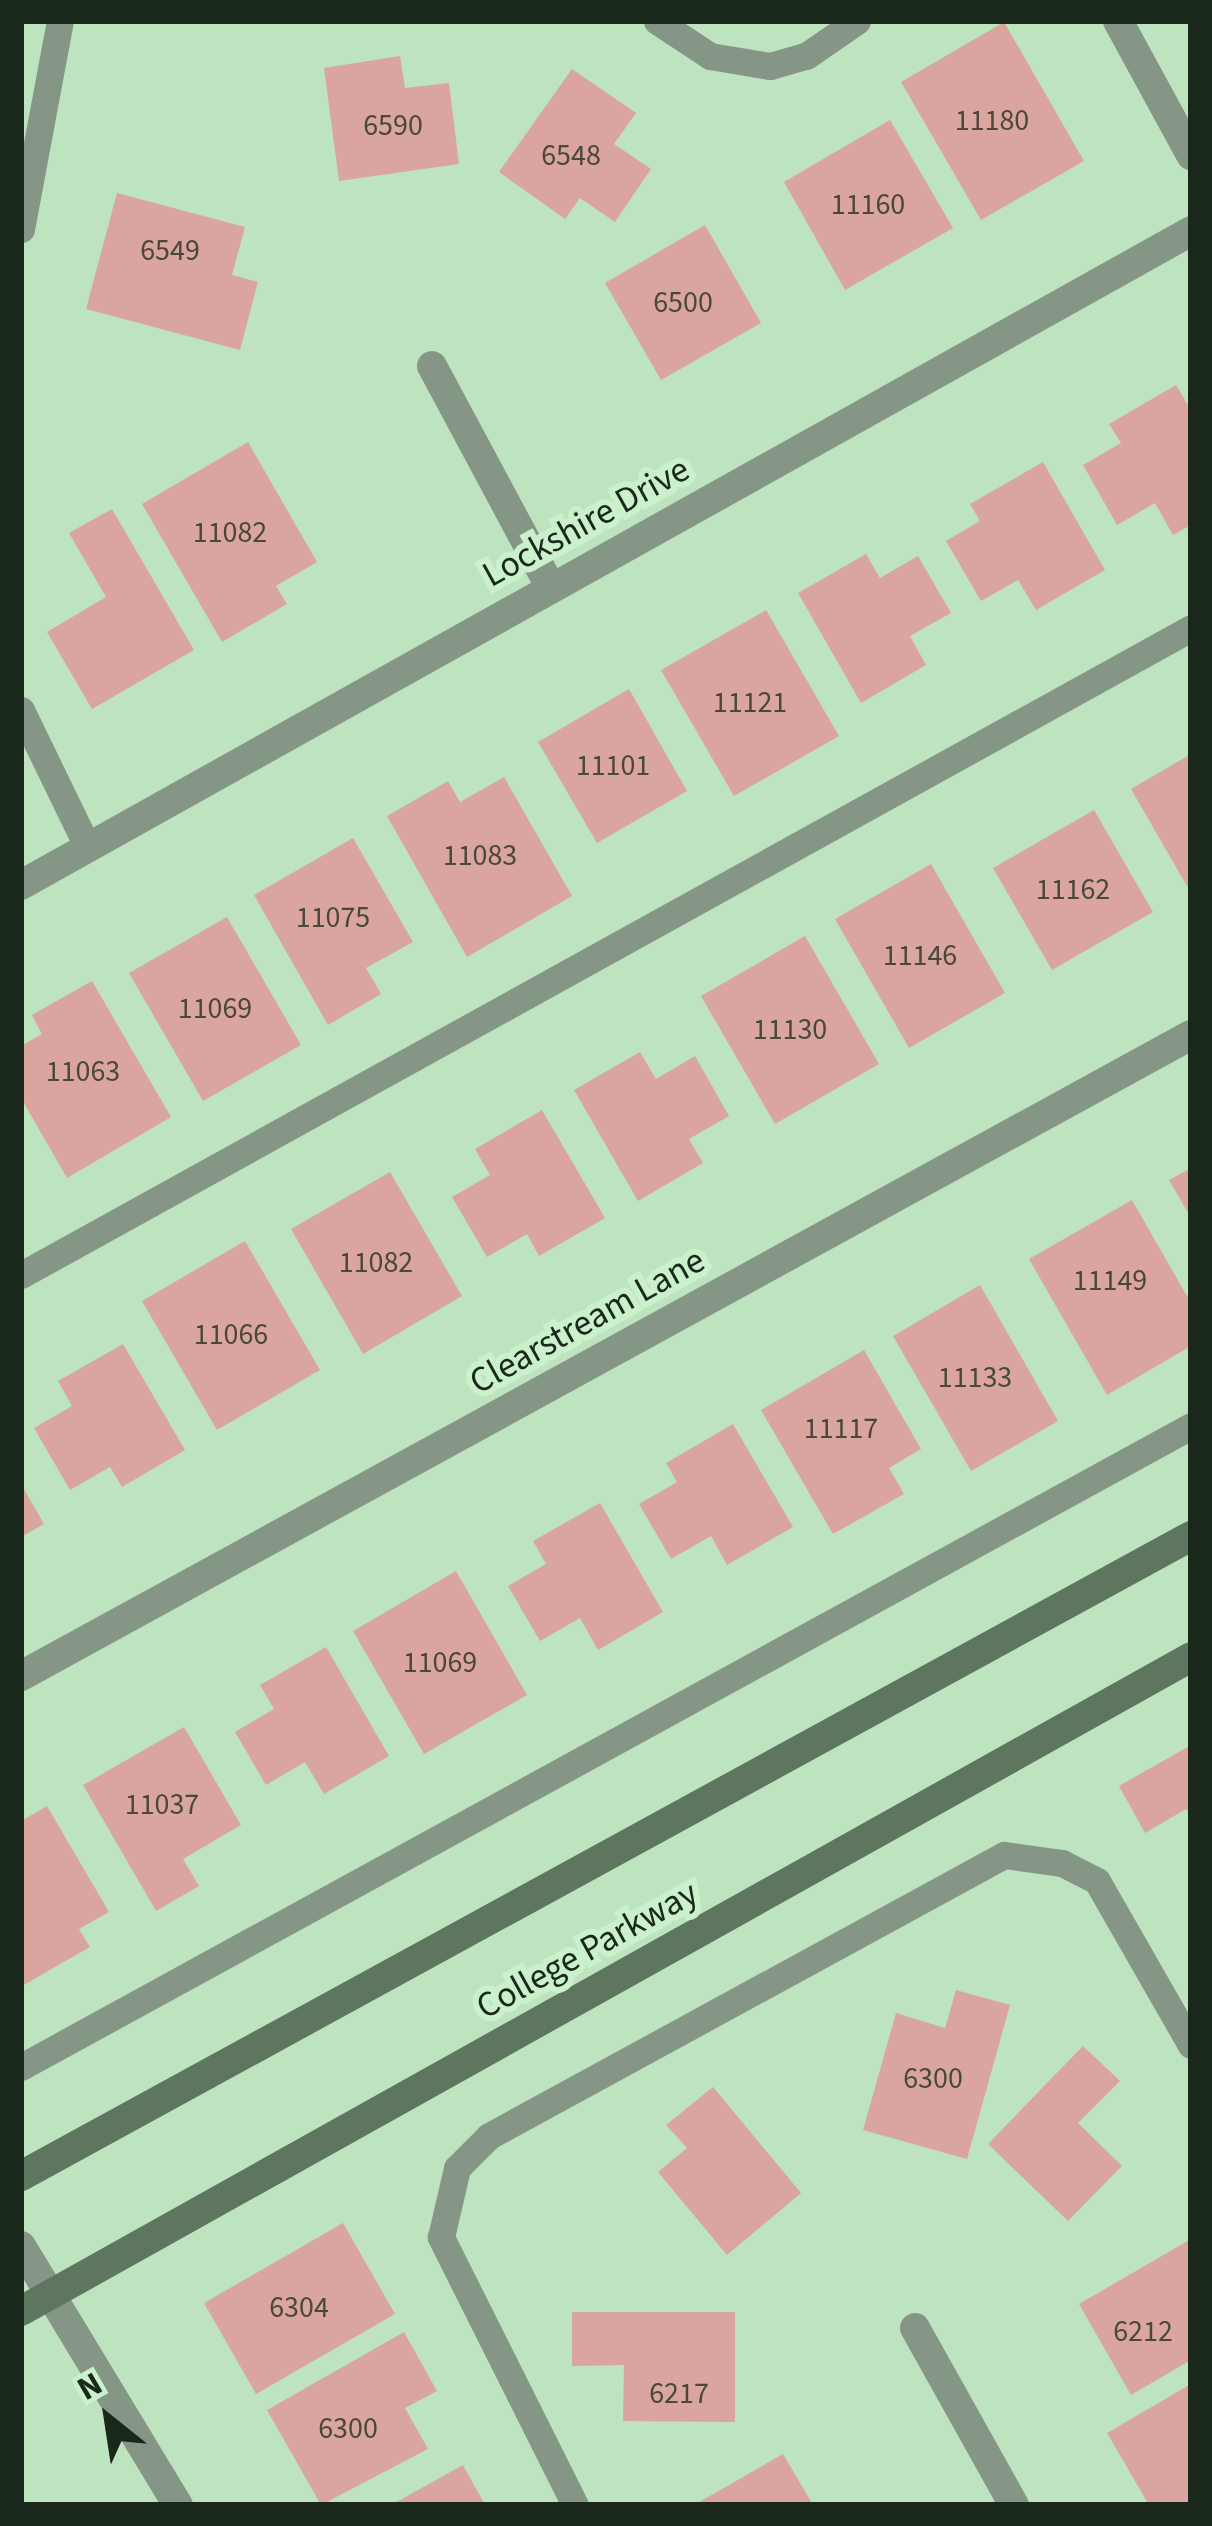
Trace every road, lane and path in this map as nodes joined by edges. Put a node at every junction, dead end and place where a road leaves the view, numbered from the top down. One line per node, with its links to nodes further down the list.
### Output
1 (60, 21): 6 (lane)
2 (657, 21): 3 (lane)
3 (857, 21)
4 (1118, 21): 5 (street)
5 (1191, 154)
6 (21, 229)
7 (1191, 231): 9 (street, Lockshire Drive)
8 (432, 367): 9 (street)
9 (550, 586): 12 (street, Lockshire Drive)
10 (1191, 628): 15 (lane)
11 (21, 710): 12 (lane)
12 (88, 848): 13 (street, Lockshire Drive)
13 (21, 885)
14 (1191, 1035): 19 (street, Clearstream Lane)
15 (21, 1275)
16 (1191, 1426): 21 (lane)
17 (1191, 1536): 22 (main road, College Parkway)
18 (1191, 1657): 24 (main road, College Parkway)
19 (21, 1676)
20 (1191, 2044): 28 (lane)
21 (21, 2067)
22 (21, 2176)
23 (21, 2246): 24 (street)
24 (50, 2295): 25 (main road, College Parkway); 27 (street)
25 (21, 2311)
26 (915, 2328): 29 (street)
27 (178, 2505)
28 (575, 2505)
29 (1014, 2505)

